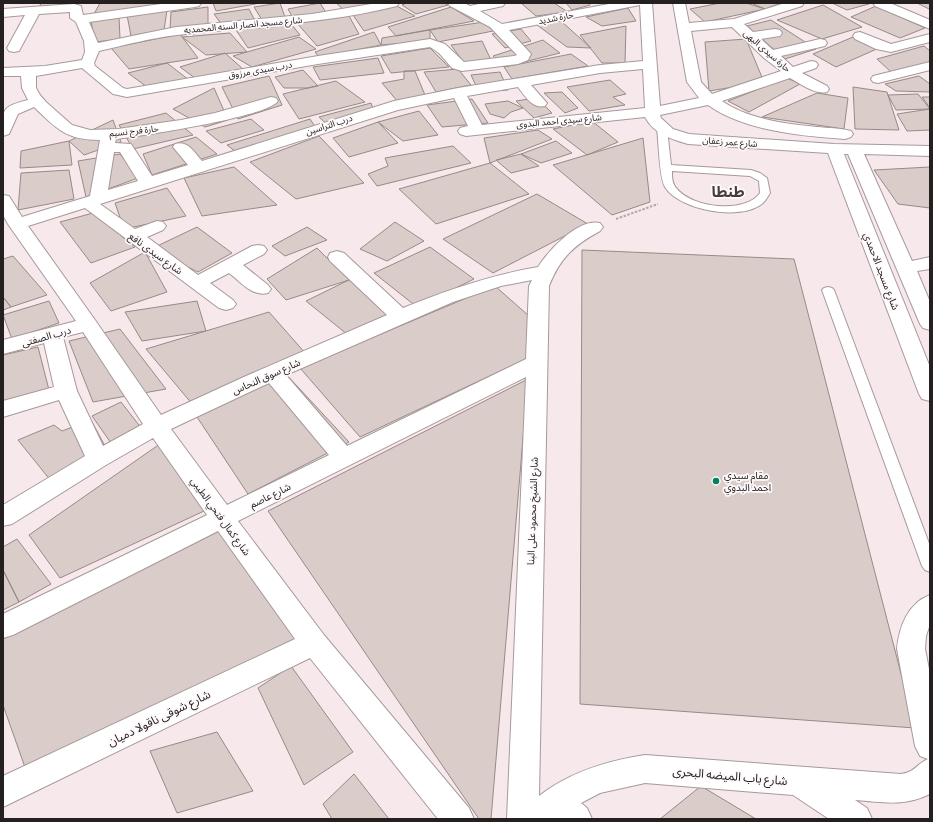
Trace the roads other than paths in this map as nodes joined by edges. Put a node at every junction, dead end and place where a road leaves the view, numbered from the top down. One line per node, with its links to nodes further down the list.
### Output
1 (194, 3): 15 (street)
2 (327, 3): 14 (street)
3 (393, 3): 14 (street, شارع مسجد انصار السنه المحمديه)
4 (454, 3): 11 (street)
5 (499, 3): 11 (street)
6 (635, 3): 18 (street, حارة شديد)
7 (646, 3): 32 (street)
8 (679, 3): 19 (street, شارع عمر زعفان)
9 (798, 3): 16 (street)
10 (879, 3): 17 (street)
11 (469, 10): 18 (street)
12 (34, 11): 13 (street); 15 (street); 27 (street)
13 (3, 13)
14 (338, 15): 20 (street, شارع مسجد انصار السنه المحمديه)
15 (81, 19): 28 (street)
16 (734, 23): 19 (street); 22 (street, حارة سيدى البهى)
17 (930, 25)
18 (500, 28): 31 (street)
19 (684, 28): 47 (street, شارع عمر زعفان)
20 (195, 30): 25 (street); 28 (street, شارع مسجد انصار السنه المحمديه)
21 (775, 33): 22 (street)
22 (749, 36): 29 (street, حارة سيدى البهى)
23 (860, 36): 24 (street)
24 (930, 38)
25 (198, 43)
26 (820, 43): 29 (street)
27 (14, 48)
28 (93, 48): 30 (street)
29 (770, 55): 37 (street, حارة سيدى البهى)
30 (87, 63): 36 (street); 43 (street, درب سيدى مرزوق)
31 (483, 65): 42 (street); 43 (street, درب سيدى مرزوق)
32 (650, 65): 41 (street, درب التراسين); 50 (street)
33 (812, 65): 37 (street, شارع سيدى احمد البدوى)
34 (924, 68): 39 (street); 40 (street)
35 (3, 72): 36 (street)
36 (29, 72): 48 (street, حارة فرج نسيم)
37 (791, 73): 44 (street, حارة سيدى البهى); 47 (street, شارع سيدى احمد البدوى)
38 (143, 77): 43 (street)
39 (930, 78)
40 (878, 79)
41 (521, 82): 42 (street, درب التراسين); 49 (street)
42 (497, 86): 45 (street, درب التراسين)
43 (113, 87)
44 (822, 89)
45 (458, 92): 50 (street, شارع سيدى احمد البدوى); 60 (street, درب التراسين)
46 (271, 101): 55 (street, حارة فرج نسيم)
47 (710, 101): 50 (street, شارع سيدى احمد البدوى); 56 (street, شارع عمر زعفان)
48 (37, 102): 52 (street); 55 (street, حارة فرج نسيم)
49 (540, 103)
50 (652, 112): 51 (street)
51 (662, 129): 58 (street, شارع عمر زعفان); 61 (lane)
52 (3, 131)
53 (907, 136): 54 (street)
54 (930, 137)
55 (108, 141): 62 (street); 63 (street)
56 (858, 142): 58 (street, شارع عمر زعفان); 59 (street, شارع عمر زعفان); 73 (street)
57 (181, 147): 60 (street)
58 (834, 149): 88 (street, شارع مسجد الاحمدي)
59 (930, 151)
60 (199, 166): 62 (street, درب التراسين)
61 (667, 168): 61 (lane)
62 (148, 183): 63 (street, درب التراسين)
63 (92, 200): 65 (street, درب التراسين); 68 (street, شارع سيدى نافع)
64 (4, 202): 65 (street, شارع كمال فتحي الطيبي)
65 (17, 224): 81 (street, شارع كمال فتحي الطيبي)
66 (157, 226): 68 (street)
67 (594, 227): 74 (street, شارع الشيخ محمود على البنا)
68 (134, 236): 75 (street, شارع سيدى نافع)
69 (258, 250): 72 (street)
70 (337, 258): 80 (street)
71 (930, 263): 73 (street)
72 (231, 265): 75 (street); 76 (street)
73 (906, 268): 78 (street)
74 (544, 272): 80 (street, شارع سوق النحاس); 85 (street, شارع الشيخ محمود على البنا)
75 (197, 283): 79 (street, شارع سيدى نافع)
76 (261, 289)
77 (828, 290): 95 (lane)
78 (924, 298): 82 (street)
79 (226, 304)
80 (400, 317): 86 (street, شارع سوق النحاس)
81 (88, 324): 83 (street, درب الصفتى); 90 (street, شارع كمال فتحي الطيبي)
82 (930, 324)
83 (52, 334): 84 (street, درب الصفتى); 87 (street)
84 (3, 348)
85 (536, 363): 91 (street, شارع عاصم); 105 (street, شارع الشيخ محمود على البنا)
86 (272, 373): 90 (street, شارع سوق النحاس); 91 (street)
87 (66, 391): 89 (street); 92 (street)
88 (930, 394)
89 (3, 409)
90 (157, 427): 92 (street, شارع سوق النحاس); 94 (street, شارع كمال فتحي الطيبي)
91 (344, 458): 94 (street, شارع عاصم)
92 (98, 459): 93 (street, شارع سوق النحاس)
93 (3, 517)
94 (223, 519): 97 (street, شارع عاصم); 98 (street, شارع كمال فتحي الطيبي)
95 (930, 566)
96 (930, 606): 99 (street)
97 (3, 627)
98 (314, 643): 102 (street, شارع شوقى ناقولا دميان); 104 (street, شارع كمال فتحي الطيبي)
99 (930, 746)
100 (930, 773): 101 (street, شارع باب الميضه البحرى)
101 (800, 782): 103 (street, شارع باب الميضه البحرى); 106 (street)
102 (3, 792)
103 (556, 814)
104 (458, 819)
105 (523, 819)
106 (856, 819)

